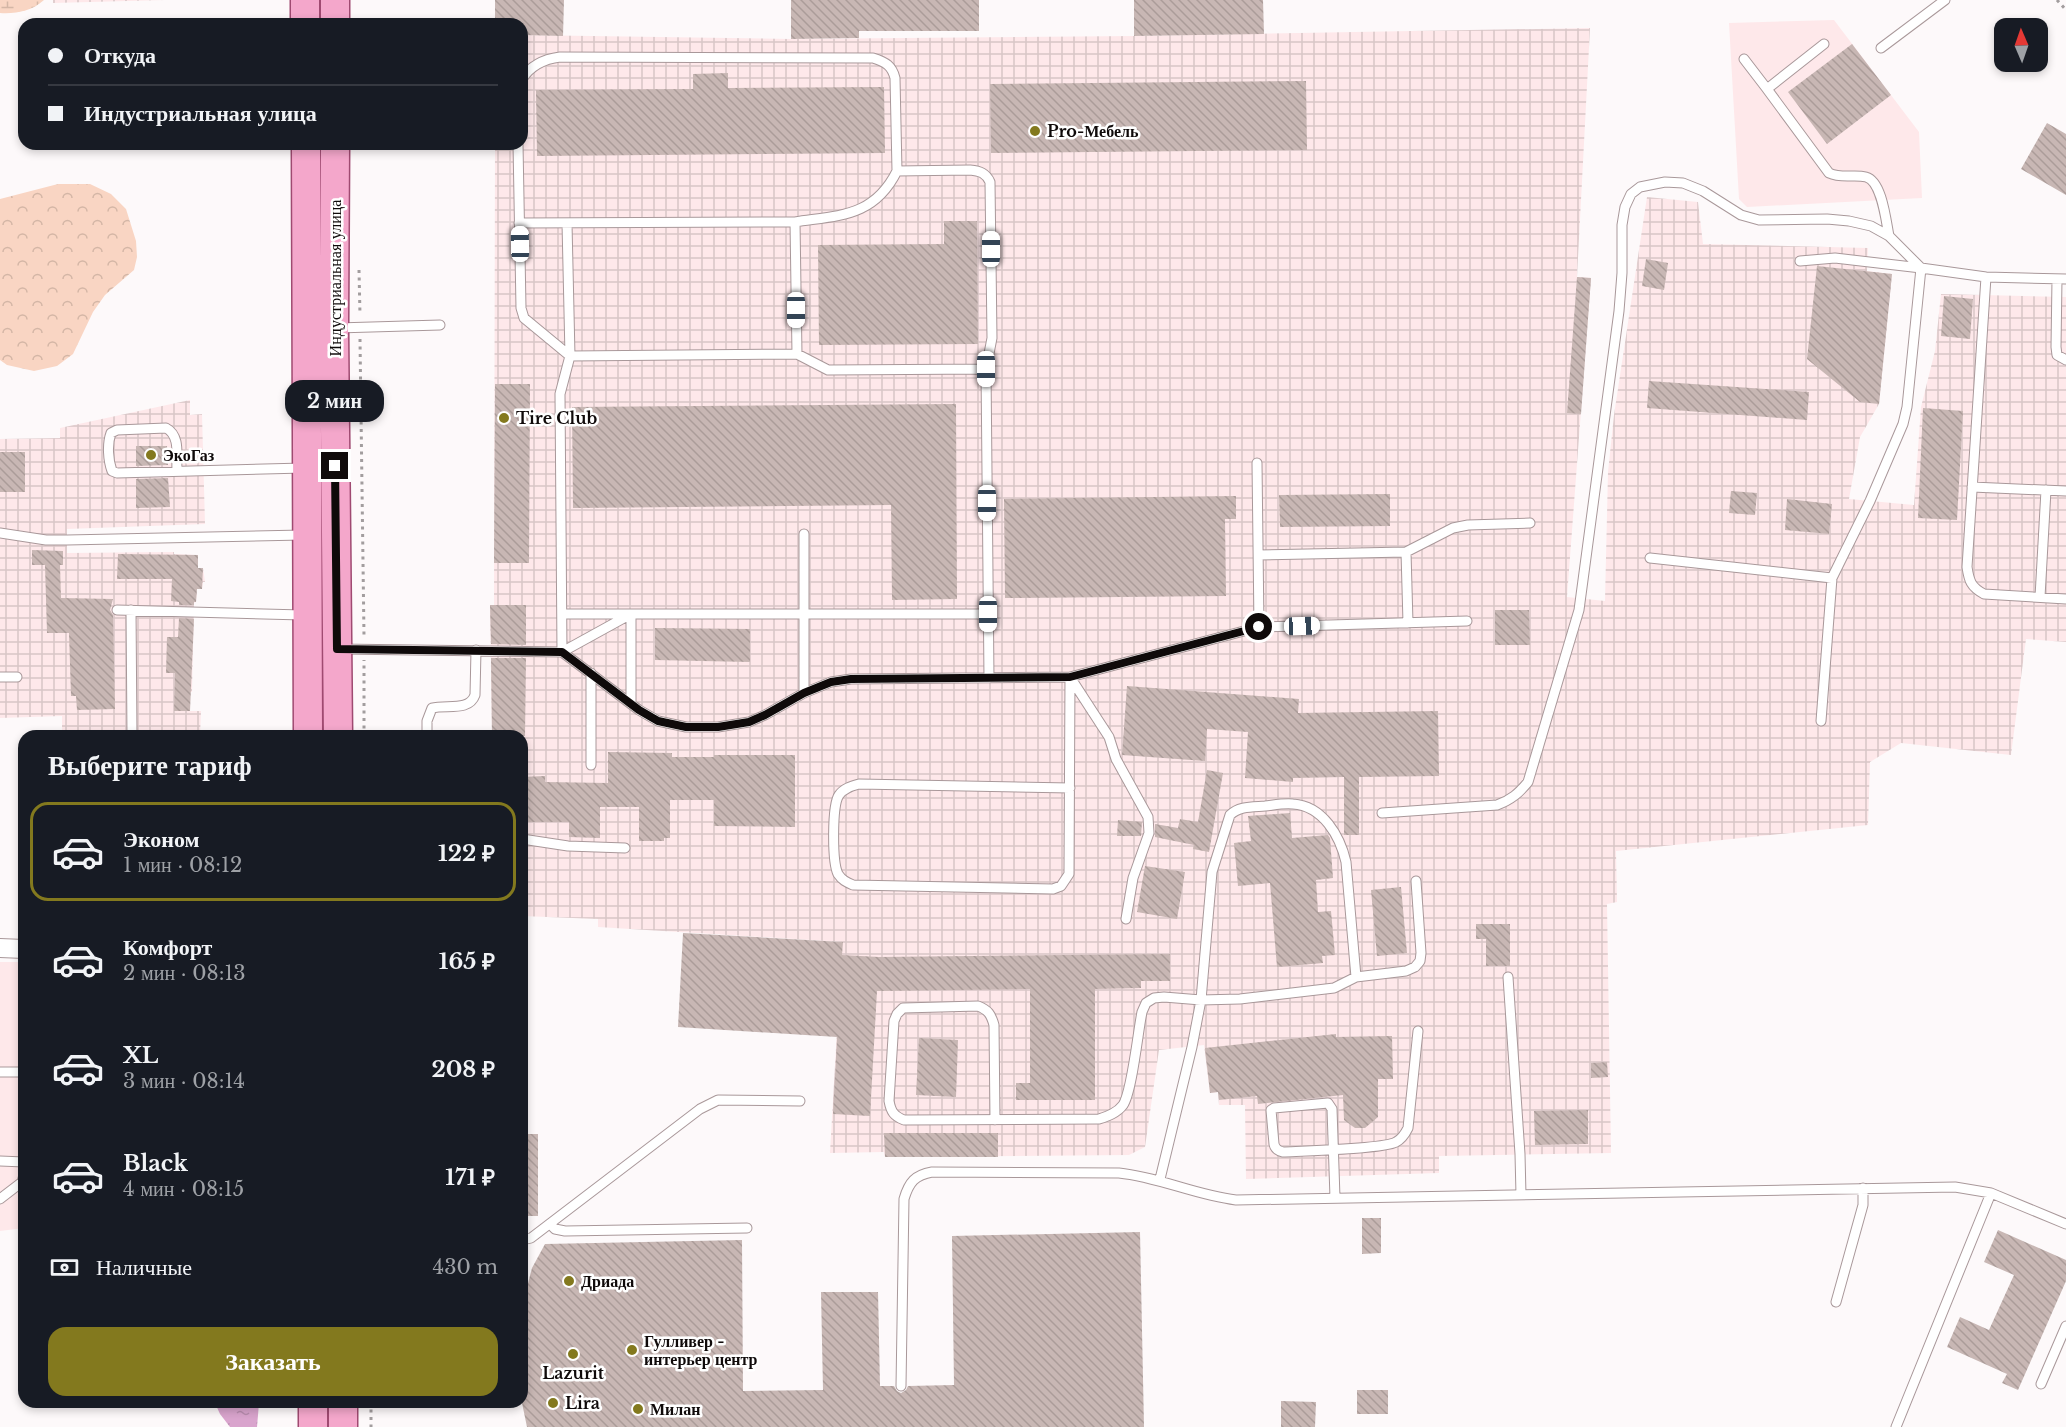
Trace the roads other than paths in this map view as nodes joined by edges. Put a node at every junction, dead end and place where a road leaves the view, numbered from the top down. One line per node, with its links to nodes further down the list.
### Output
1 (305, 0): 3 (main road)
2 (1945, 0): 5 (lane)
3 (305, 18)
4 (1824, 44): 8 (lane)
5 (1881, 48)
6 (1744, 59): 8 (lane)
7 (528, 73): 12 (lane)
8 (1767, 89): 16 (lane)
9 (306, 150): 29 (main road, Индустриальная улица)
10 (335, 150): 23 (main road, Индустриальная улица)
11 (518, 150): 14 (lane)
12 (897, 171): 13 (lane); 27 (lane)
13 (795, 222): 15 (lane); 24 (lane)
14 (519, 223): 15 (lane); 25 (lane)
15 (567, 223): 25 (lane)
16 (1889, 236): 18 (lane); 71 (lane)
17 (1800, 261): 18 (lane)
18 (1921, 268): 19 (lane); 41 (lane)
19 (1986, 277): 20 (lane); 31 (lane)
20 (2061, 279): 21 (lane)
21 (2061, 309): 26 (lane)
22 (440, 325): 23 (lane)
23 (347, 328): 54 (main road, Индустриальная улица)
24 (797, 354): 25 (lane); 27 (lane)
25 (570, 356): 46 (lane)
26 (2066, 360)
27 (986, 369): 48 (lane)
28 (1257, 463): 39 (lane)
29 (307, 468): 30 (lane); 37 (main road, Индустриальная улица)
30 (177, 471): 30 (lane)
31 (1972, 487): 32 (lane); 42 (lane)
32 (2046, 490): 33 (lane); 42 (lane)
33 (2066, 491)
34 (1530, 523): 38 (lane)
35 (0, 534): 37 (lane)
36 (804, 534): 50 (lane)
37 (307, 535): 49 (main road, Индустриальная улица)
38 (1406, 552): 39 (lane); 52 (lane)
39 (1258, 555): 53 (lane)
40 (1650, 558): 41 (lane)
41 (1832, 578): 64 (lane)
42 (2040, 597): 43 (lane)
43 (2066, 599)
44 (117, 610): 45 (lane)
45 (131, 610): 49 (lane); 65 (lane)
46 (562, 614): 47 (lane); 56 (lane)
47 (631, 614): 50 (lane); 56 (lane); 63 (lane)
48 (988, 614): 50 (lane); 61 (lane)
49 (307, 615): 66 (main road, Индустриальная улица)
50 (804, 615): 62 (lane)
51 (1467, 621): 52 (lane)
52 (1408, 623): 53 (lane)
53 (1259, 627): 60 (lane)
54 (351, 649): 55 (lane); 67 (main road, Индустриальная улица)
55 (476, 650): 56 (lane); 68 (lane)
56 (562, 652): 57 (lane)
57 (591, 673): 63 (lane); 69 (lane)
58 (0, 677): 59 (lane)
59 (17, 677)
60 (1070, 677): 61 (lane); 70 (lane); 75 (lane)
61 (989, 678): 62 (lane)
62 (804, 693): 63 (lane)
63 (630, 704)
64 (1821, 721)
65 (132, 730)
66 (308, 730)
67 (339, 730)
68 (427, 730)
69 (591, 765)
70 (1070, 788): 70 (lane)
71 (1382, 813)
72 (528, 840): 73 (lane)
73 (625, 848)
74 (1416, 881): 78 (lane)
75 (1126, 919)
76 (0, 948): 77 (street)
77 (18, 949)
78 (1356, 977): 80 (lane); 80 (lane)
79 (1508, 977): 93 (lane)
80 (1201, 1000): 85 (lane); 89 (lane)
81 (1418, 1031): 86 (lane)
82 (0, 1072): 83 (lane)
83 (18, 1072)
84 (800, 1101): 96 (lane)
85 (995, 1120): 85 (lane)
86 (1334, 1148): 86 (lane); 94 (lane)
87 (0, 1161): 88 (lane)
88 (18, 1162)
89 (1160, 1179): 94 (lane); 103 (lane)
90 (18, 1185): 95 (lane)
91 (1863, 1188): 92 (lane); 93 (lane); 100 (lane)
92 (1991, 1193): 97 (lane); 108 (lane)
93 (1521, 1195): 94 (lane)
94 (1335, 1198)
95 (0, 1199)
96 (550, 1224): 98 (lane); 99 (lane)
97 (2066, 1224)
98 (747, 1228)
99 (528, 1239)
100 (1836, 1302)
101 (2066, 1326): 102 (lane)
102 (2041, 1384)
103 (901, 1386)
104 (313, 1408): 106 (main road)
105 (343, 1408): 107 (main road)
106 (313, 1427)
107 (344, 1427)
108 (1896, 1427)

